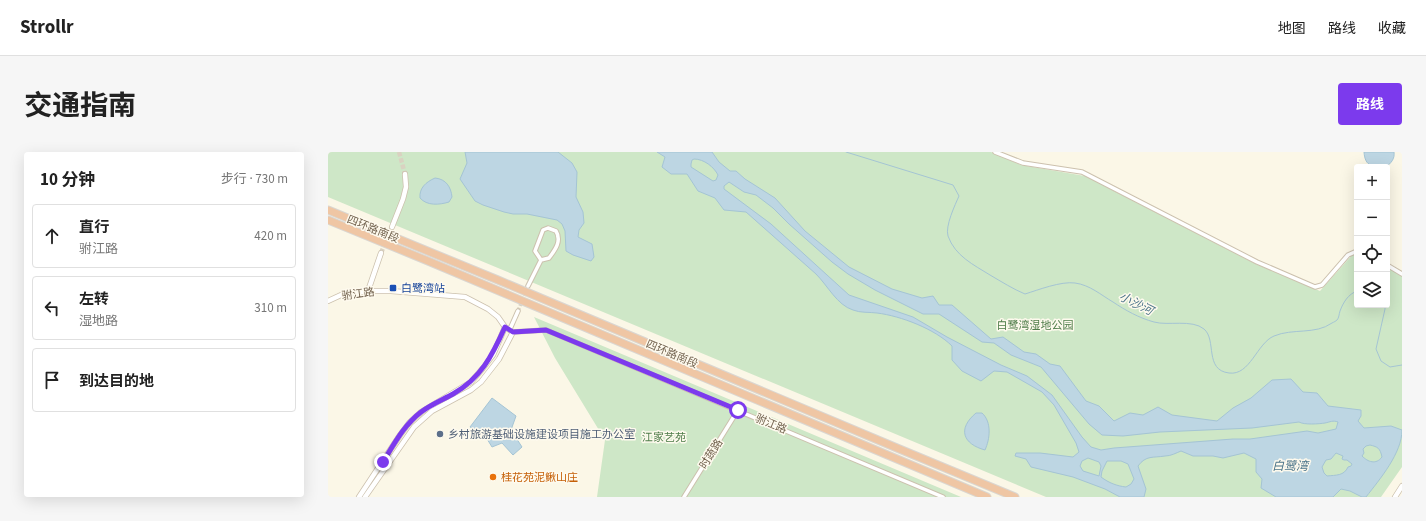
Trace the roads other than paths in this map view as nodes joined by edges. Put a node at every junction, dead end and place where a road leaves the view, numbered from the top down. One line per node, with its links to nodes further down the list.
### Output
1 (995, 152): 9 (street)
2 (405, 174): 6 (street)
3 (328, 205): 7 (highway)
4 (328, 210): 7 (highway, 四环路南段)
5 (328, 222): 24 (highway, 四环路南段)
6 (392, 227)
7 (382, 232): 25 (highway, 四环路南段)
8 (381, 253): 14 (street)
9 (1354, 253)
10 (540, 260): 10 (street); 13 (street)
11 (1390, 267): 12 (street)
12 (1402, 274)
13 (528, 286)
14 (368, 291): 15 (street, 驸江路); 17 (street, 驸江路)
15 (328, 301)
16 (518, 311): 17 (street)
17 (509, 329): 18 (street, 驸江路); 20 (street); 21 (street)
18 (738, 410): 22 (street, 时蔬路); 23 (street, 驸江路)
19 (1402, 486): 26 (street)
20 (359, 497)
21 (365, 497)
22 (684, 497)
23 (943, 497)
24 (987, 497)
25 (1015, 497)
26 (1395, 497)

